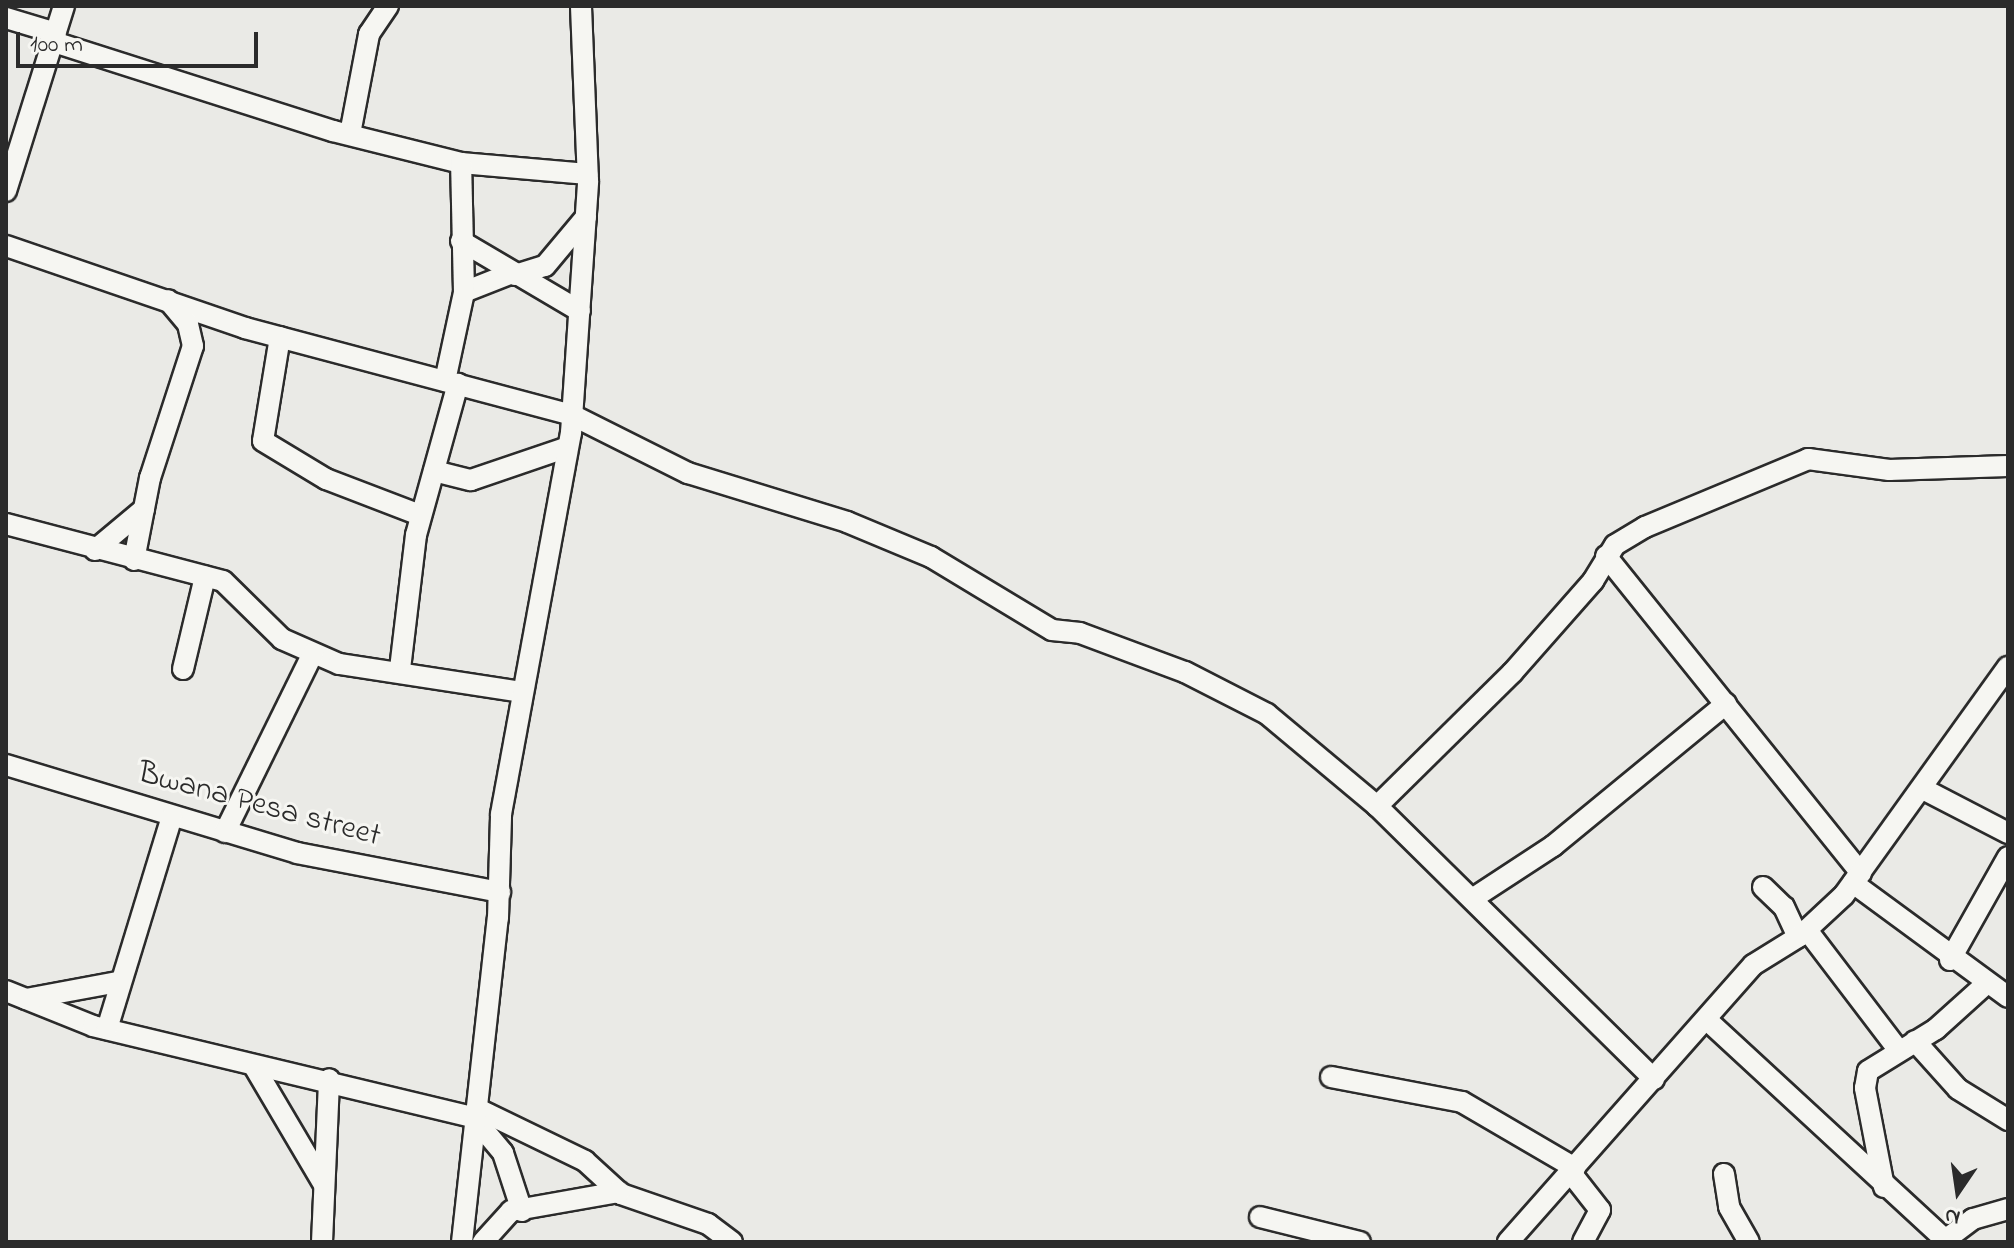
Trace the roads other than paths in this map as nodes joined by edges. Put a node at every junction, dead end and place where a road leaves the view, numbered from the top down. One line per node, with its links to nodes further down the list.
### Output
1 (64, 6): 5 (street)
2 (388, 6): 6 (street)
3 (581, 6): 8 (street)
4 (6, 18): 5 (street)
5 (55, 38): 6 (street); 9 (street)
6 (350, 134): 7 (street)
7 (461, 163): 8 (street); 11 (street)
8 (588, 174): 10 (street)
9 (6, 191)
10 (586, 217): 13 (street); 16 (street)
11 (461, 241): 13 (street); 14 (street)
12 (6, 246): 15 (street)
13 (513, 274): 14 (street); 16 (street)
14 (464, 292): 18 (street)
15 (168, 300): 17 (street); 23 (street)
16 (580, 311): 19 (street)
17 (280, 337): 18 (street); 24 (street)
18 (452, 382): 19 (street); 22 (street)
19 (572, 415): 20 (street); 38 (street)
20 (568, 447): 22 (street); 34 (street)
21 (2008, 466): 27 (street)
22 (434, 471): 24 (street)
23 (144, 509): 26 (street); 28 (street)
24 (420, 515): 33 (street)
25 (6, 524): 26 (street)
26 (95, 550): 28 (street)
27 (1606, 556): 35 (street); 38 (street)
28 (134, 560): 29 (street)
29 (205, 577): 30 (street); 32 (street)
30 (313, 653): 33 (street); 40 (street)
31 (2008, 667): 37 (street)
32 (183, 669)
33 (400, 669): 34 (street)
34 (521, 692): 45 (street)
35 (1726, 704): 43 (street); 46 (street)
36 (6, 765): 39 (street, Bwana Pesa street)
37 (1923, 789): 41 (street); 43 (street)
38 (1377, 806): 46 (street)
39 (172, 817): 40 (street, Bwana Pesa street); 49 (street)
40 (225, 832): 45 (street, Bwana Pesa street)
41 (2008, 833)
42 (2008, 857): 48 (street)
43 (1857, 878): 47 (street); 48 (street)
44 (1763, 887): 47 (street)
45 (500, 892): 61 (street)
46 (1472, 899): 60 (street)
47 (1802, 934): 54 (street); 56 (street)
48 (1950, 960): 50 (street)
49 (118, 982): 53 (street); 55 (street)
50 (1986, 984): 52 (street); 56 (street)
51 (6, 991): 53 (street)
52 (2008, 997)
53 (26, 999): 55 (street)
54 (1707, 1020): 60 (street); 66 (street)
55 (107, 1029): 57 (street)
56 (1906, 1044): 62 (street); 66 (street)
57 (255, 1068): 59 (street); 65 (street)
58 (1331, 1077): 63 (street)
59 (329, 1079): 61 (street); 65 (street)
60 (1654, 1079): 63 (street)
61 (479, 1118): 67 (street); 69 (street); 74 (street)
62 (2008, 1120)
63 (1573, 1171): 71 (street); 78 (street)
64 (1724, 1174): 79 (street)
65 (323, 1183): 73 (street)
66 (1884, 1187): 72 (street)
67 (619, 1192): 69 (street); 76 (street)
68 (2008, 1209): 72 (street)
69 (522, 1211): 75 (street)
70 (1260, 1217): 77 (street)
71 (1521, 1237)
72 (1939, 1239)
73 (322, 1242)
74 (462, 1242)
75 (483, 1242)
76 (732, 1242)
77 (1360, 1242)
78 (1583, 1242)
79 (1749, 1242)

